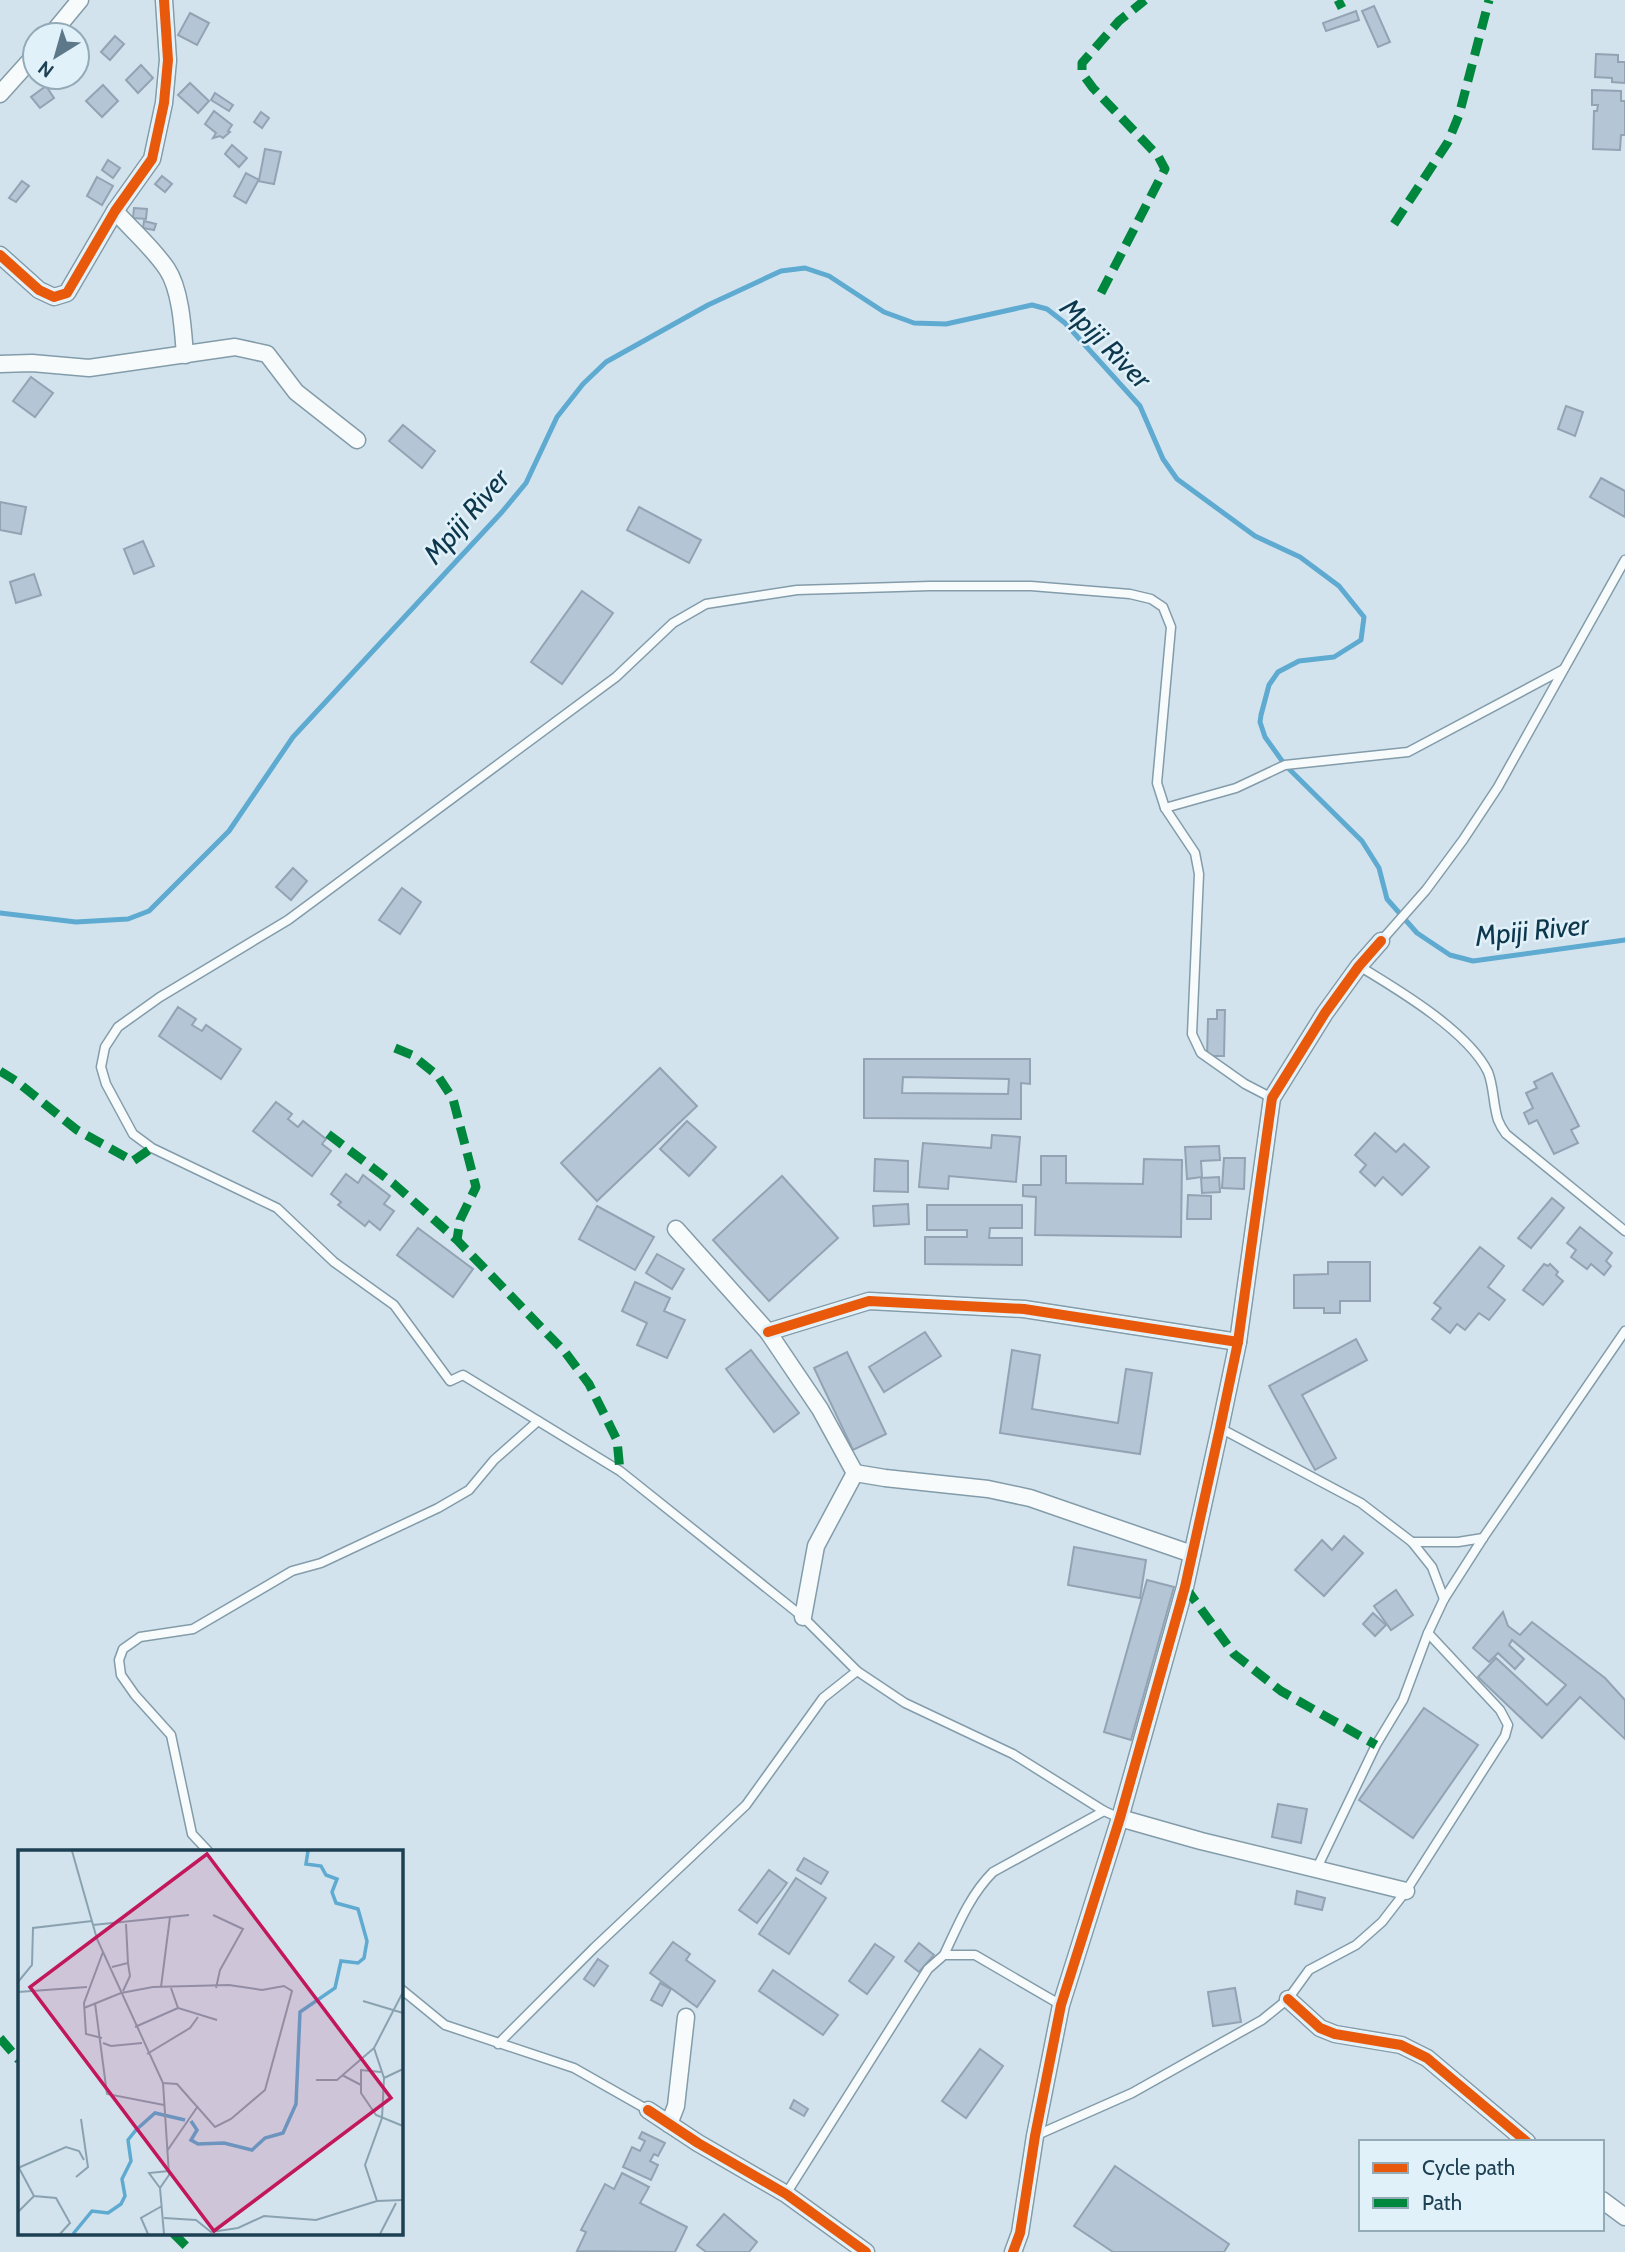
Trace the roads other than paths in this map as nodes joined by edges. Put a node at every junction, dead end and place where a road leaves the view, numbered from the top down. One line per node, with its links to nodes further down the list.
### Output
1 (80, 0): 3 (street)
2 (164, 0): 6 (street)
3 (63, 21)
4 (21, 71): 5 (street)
5 (0, 94)
6 (115, 211): 7 (street); 8 (street)
7 (0, 255)
8 (185, 355): 9 (street); 10 (street)
9 (0, 364)
10 (357, 440)
11 (1625, 560): 12 (lane)
12 (1562, 670): 13 (lane); 14 (lane)
13 (1165, 808): 16 (lane); 22 (lane)
14 (1381, 941): 15 (street)
15 (1359, 966): 16 (street); 18 (lane)
16 (1272, 1098): 21 (street)
17 (676, 1229): 20 (street)
18 (1625, 1231)
19 (1625, 1331): 25 (lane)
20 (768, 1332): 21 (street); 24 (street)
21 (1238, 1342): 23 (street)
22 (538, 1421): 29 (lane); 34 (lane)
23 (1220, 1428): 26 (lane); 27 (street)
24 (855, 1473): 27 (street); 29 (street)
25 (1483, 1538): 26 (lane); 28 (lane)
26 (1412, 1542): 28 (lane)
27 (1192, 1555): 33 (street)
28 (1444, 1599): 30 (lane)
29 (803, 1617): 31 (lane)
30 (1428, 1633): 35 (lane); 36 (lane)
31 (857, 1671): 32 (lane); 42 (lane)
32 (1104, 1811): 33 (lane); 37 (lane)
33 (1120, 1818): 35 (street); 40 (street)
34 (207, 1850)
35 (1317, 1870): 36 (street)
36 (1406, 1891): 39 (lane)
37 (944, 1955): 40 (lane); 47 (lane)
38 (402, 1990): 42 (lane)
39 (1289, 1999): 45 (lane); 46 (street)
40 (1061, 2005): 45 (street)
41 (686, 2017): 44 (street)
42 (498, 2044): 43 (lane)
43 (648, 2110): 44 (street)
44 (668, 2124): 47 (street)
45 (1035, 2136): 51 (street)
46 (1525, 2140)
47 (786, 2194): 50 (street)
48 (1604, 2201): 49 (street)
49 (1625, 2217)
50 (866, 2252)
51 (1013, 2252)

